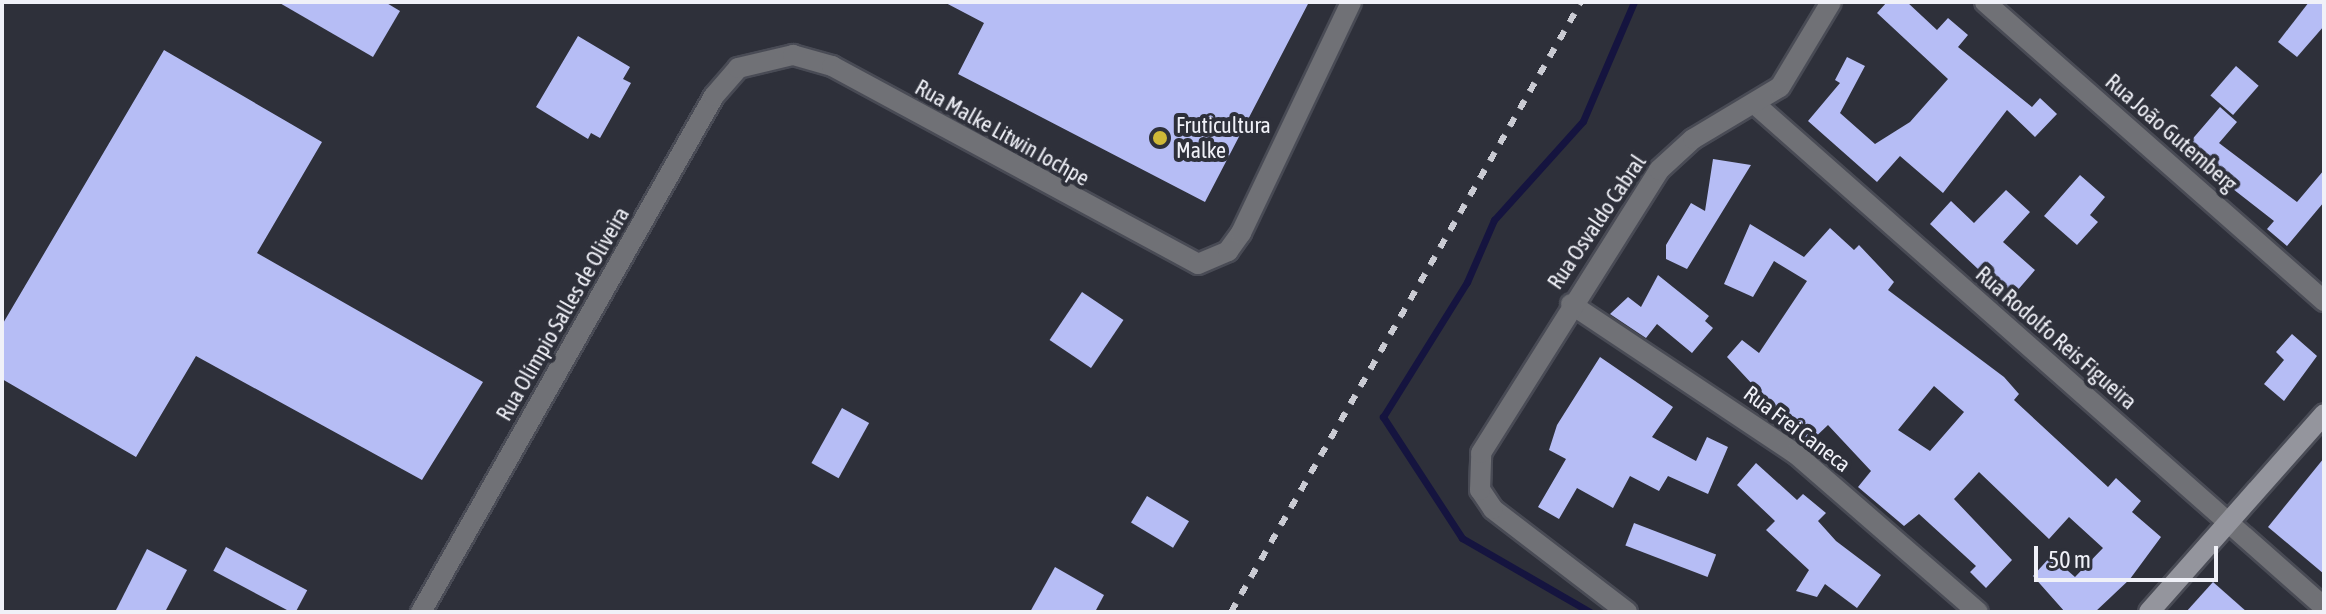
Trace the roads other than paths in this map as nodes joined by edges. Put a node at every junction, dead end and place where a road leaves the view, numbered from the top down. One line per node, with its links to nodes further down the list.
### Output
1 (1351, 2): 4 (street, Rua Malke Litwin Iochpe)
2 (1831, 2): 5 (street, Rua Osvaldo Cabral)
3 (1985, 2): 6 (street, Rua João Gutemberg)
4 (763, 57): 11 (street, Rua Olímpio Salles de Oliveira)
5 (1756, 105): 7 (street, Rua Osvaldo Cabral); 9 (street, Rua Rodolfo Reis Figueira)
6 (2324, 301)
7 (1571, 304): 12 (street, Rua Osvaldo Cabral); 13 (street, Rua Frei Caneca)
8 (2324, 414): 9 (street)
9 (2228, 522): 10 (street, Rua Rodolfo Reis Figueira); 14 (street)
10 (2324, 607)
11 (421, 612)
12 (1627, 612)
13 (1978, 612)
14 (2149, 612)

